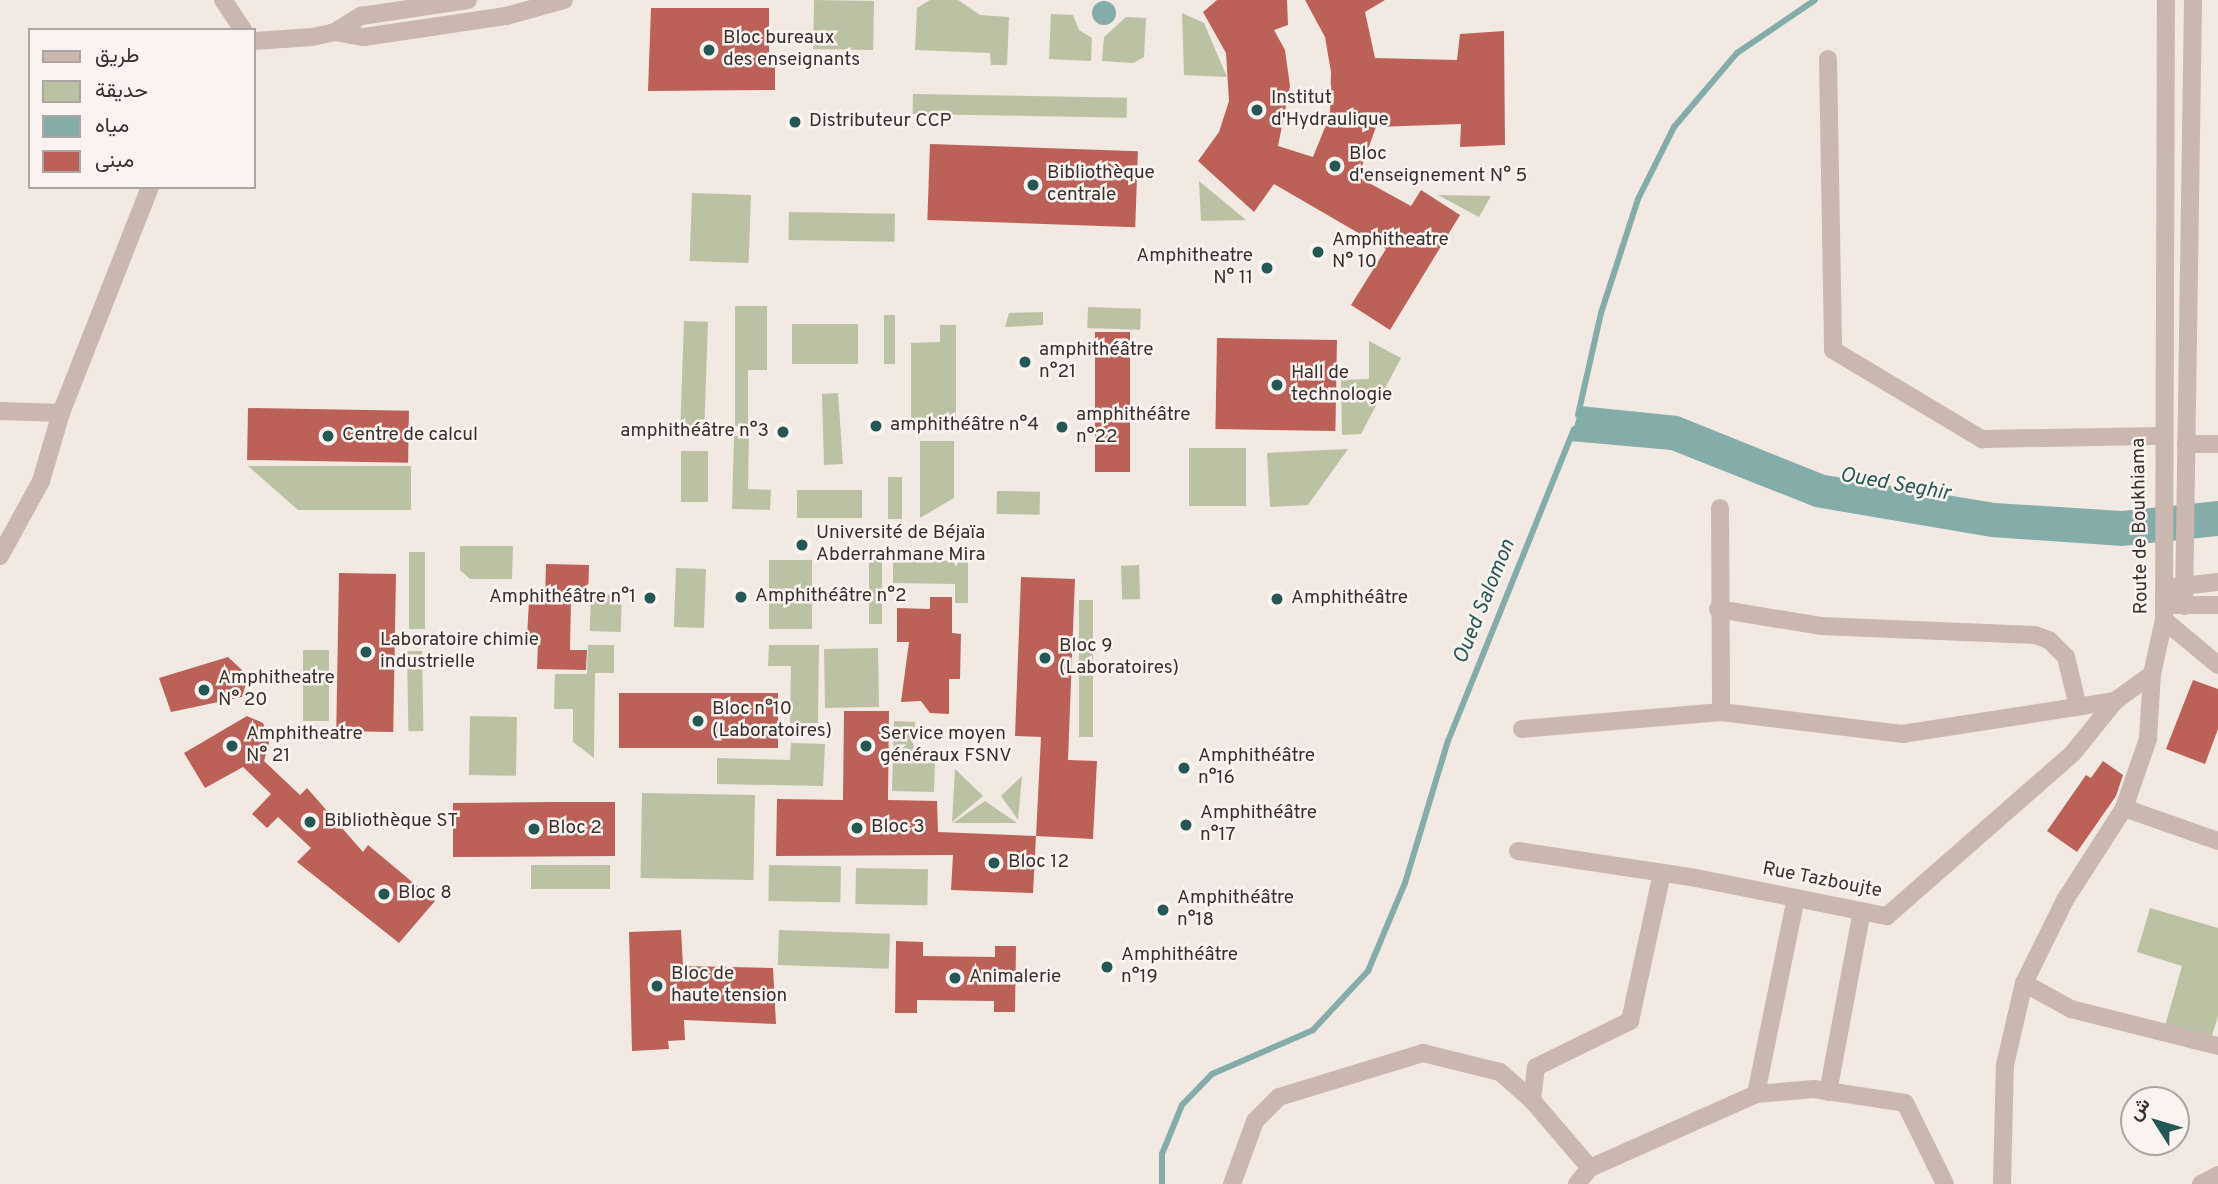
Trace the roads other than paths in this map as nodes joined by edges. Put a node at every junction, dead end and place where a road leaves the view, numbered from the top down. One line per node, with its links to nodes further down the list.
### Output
1 (223, 0): 6 (street)
2 (468, 0): 7 (street)
3 (564, 0): 7 (street)
4 (2166, 0): 13 (street, Route de Boukhiama)
5 (2193, 0): 15 (street)
6 (242, 28)
7 (335, 32): 8 (street)
8 (256, 41)
9 (1828, 59): 13 (street)
10 (149, 189): 12 (street)
11 (0, 411): 12 (street)
12 (61, 413): 17 (street)
13 (2161, 436): 20 (street, Route de Boukhiama)
14 (2218, 444): 15 (street)
15 (2186, 451): 19 (street)
16 (1720, 508): 23 (street)
17 (0, 556)
18 (2218, 582): 19 (street)
19 (2184, 587): 20 (street); 22 (street)
20 (2163, 604): 22 (street); 24 (street); 25 (street, Route de Boukhiama)
21 (2218, 605): 22 (street)
22 (2184, 606)
23 (1718, 610): 27 (street); 28 (street)
24 (2218, 665)
25 (2152, 674): 26 (street, Rue Tazboujte); 30 (street, Route de Boukhiama)
26 (2115, 701): 27 (street); 35 (street, Rue Tazboujte)
27 (2078, 707): 28 (street)
28 (1720, 712): 29 (street)
29 (1522, 729)
30 (2124, 808): 31 (street); 36 (street, Route de Boukhiama)
31 (2218, 841)
32 (1518, 851): 33 (street, Rue Tazboujte)
33 (1662, 873): 34 (street, Rue Tazboujte); 38 (street)
34 (1796, 898): 35 (street, Rue Tazboujte); 41 (street)
35 (1862, 911): 40 (street)
36 (2024, 983): 37 (street); 48 (street, Route de Boukhiama)
37 (2218, 1046)
38 (1536, 1067): 39 (street); 42 (street)
39 (1500, 1072): 42 (street); 45 (street)
40 (1828, 1092): 41 (street); 47 (street)
41 (1756, 1094): 43 (street)
42 (1532, 1100): 43 (street)
43 (1590, 1168): 46 (street)
44 (2218, 1175): 49 (street)
45 (1232, 1184)
46 (1577, 1184)
47 (1945, 1184)
48 (2002, 1184)
49 (2201, 1184)

